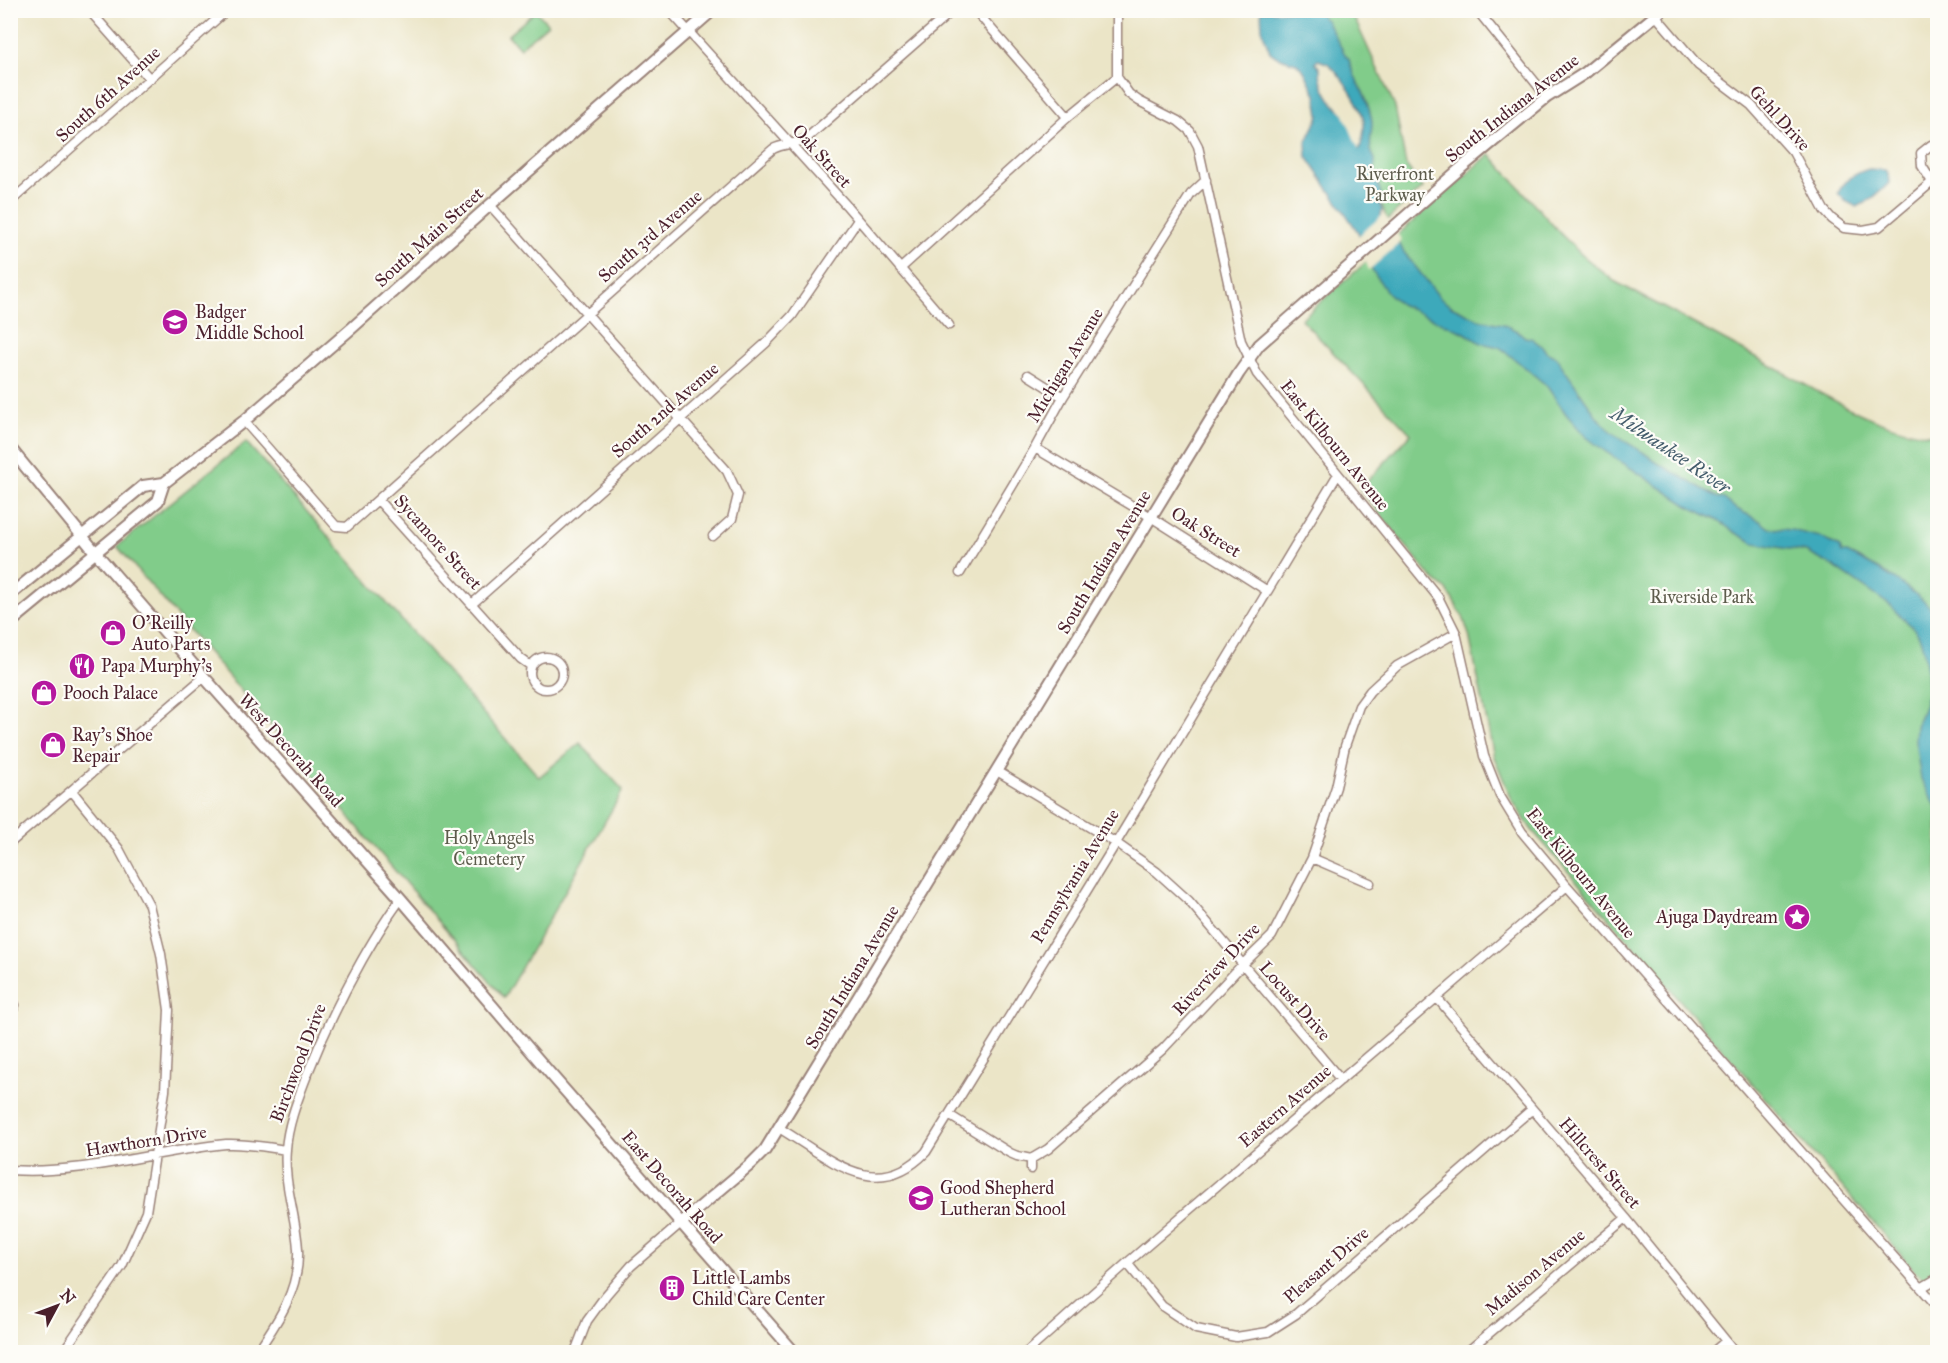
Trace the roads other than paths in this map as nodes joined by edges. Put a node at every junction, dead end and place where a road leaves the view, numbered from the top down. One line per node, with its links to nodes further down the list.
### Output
1 (89, 10): 12 (street)
2 (227, 10): 12 (street, South 6th Avenue)
3 (669, 10): 10 (street, Oak Street)
4 (713, 10): 10 (street, South Main Street)
5 (952, 10): 15 (street, South 3rd Avenue)
6 (975, 10): 14 (street)
7 (1117, 10): 11 (street)
8 (1477, 10): 13 (street)
9 (1656, 12): 13 (street, South Indiana Avenue); 17 (street, Gehl Drive)
10 (688, 33): 15 (street, Oak Street); 20 (street, South Main Street)
11 (1117, 76): 14 (street); 18 (street, East Kilbourn Avenue)
12 (150, 78): 19 (street, South 6th Avenue)
13 (1547, 97): 25 (street, South Indiana Avenue)
14 (1068, 117): 22 (street)
15 (790, 145): 21 (street, Oak Street); 23 (street, South 3rd Avenue)
16 (1938, 146): 17 (street, Gehl Drive)
17 (1935, 179)
18 (1206, 180): 25 (street, East Kilbourn Avenue); 27 (street, Michigan Avenue)
19 (10, 202)
20 (490, 205): 23 (street); 29 (street, South Main Street)
21 (858, 220): 22 (street, Oak Street); 28 (street, South 2nd Avenue)
22 (900, 269): 24 (street, Oak Street)
23 (586, 314): 28 (street); 34 (street, South 3rd Avenue)
24 (949, 325)
25 (1249, 359): 32 (street, East Kilbourn Avenue); 35 (street, South Indiana Avenue)
26 (1028, 375): 27 (street)
27 (1063, 397): 31 (street, Michigan Avenue)
28 (681, 418): 37 (street); 42 (street, South 2nd Avenue)
29 (244, 421): 33 (street, South Main Street); 34 (street, Sycamore Street)
30 (10, 448): 36 (street, West Decorah Road)
31 (1035, 448): 35 (street, Oak Street); 39 (street, Michigan Avenue)
32 (1338, 474): 40 (street, Pennsylvania Avenue); 44 (street, East Kilbourn Avenue)
33 (164, 483): 36 (street, South Main Street); 38 (street, South Main Street)
34 (378, 500): 42 (street, Sycamore Street)
35 (1151, 517): 40 (street, Oak Street); 47 (street, South Indiana Avenue)
36 (82, 535): 38 (street, West Decorah Road); 41 (street, South Main Street)
37 (713, 536)
38 (96, 553): 43 (street, South Main Street); 46 (street, West Decorah Road)
39 (960, 573)
40 (1266, 590): 50 (street, Pennsylvania Avenue)
41 (10, 595)
42 (472, 604): 45 (street, Sycamore Street)
43 (10, 620)
44 (1456, 633): 51 (street, Riverview Drive); 53 (street, East Kilbourn Avenue)
45 (531, 666)
46 (204, 677): 48 (street); 54 (street, West Decorah Road)
47 (997, 771): 50 (street, Locust Drive); 63 (street, South Indiana Avenue)
48 (72, 791): 49 (street); 65 (street)
49 (10, 843)
50 (1116, 843): 55 (street, Locust Drive); 62 (street, Pennsylvania Avenue)
51 (1312, 858): 52 (street); 55 (street, Riverview Drive)
52 (1370, 883)
53 (1566, 886): 57 (street, Eastern Avenue); 73 (street, East Kilbourn Avenue)
54 (401, 899): 59 (street, West Decorah Road); 64 (street, Birchwood Drive)
55 (1242, 965): 60 (street, Locust Drive); 66 (street, Riverview Drive)
56 (10, 995): 58 (street)
57 (1437, 998): 60 (street, Eastern Avenue); 61 (street, Hillcrest Street)
58 (10, 1016)
59 (548, 1071): 70 (street, East Decorah Road)
60 (1341, 1080): 71 (street, Eastern Avenue)
61 (1531, 1110): 69 (street, Hillcrest Street); 71 (street, Pleasant Drive)
62 (949, 1115): 63 (street, Pennsylvania Avenue); 66 (street)
63 (779, 1128): 70 (street, South Indiana Avenue)
64 (286, 1150): 65 (street, Hawthorn Drive); 77 (street, Birchwood Drive)
65 (155, 1156): 68 (street, Hawthorn Drive); 76 (street)
66 (1031, 1159): 67 (street)
67 (1031, 1169)
68 (10, 1170)
69 (1626, 1218): 75 (street, Hillcrest Street); 81 (street, Madison Avenue)
70 (681, 1223): 78 (street); 79 (street, East Decorah Road)
71 (1127, 1263): 80 (street, Eastern Avenue)
72 (1938, 1278): 73 (street)
73 (1922, 1288): 74 (street, East Kilbourn Avenue)
74 (1938, 1307)
75 (1726, 1341): 82 (street); 83 (street, Hillcrest Street)
76 (63, 1353)
77 (257, 1353)
78 (575, 1353)
79 (794, 1353)
80 (1027, 1353)
81 (1467, 1353)
82 (1713, 1353)
83 (1735, 1353)

